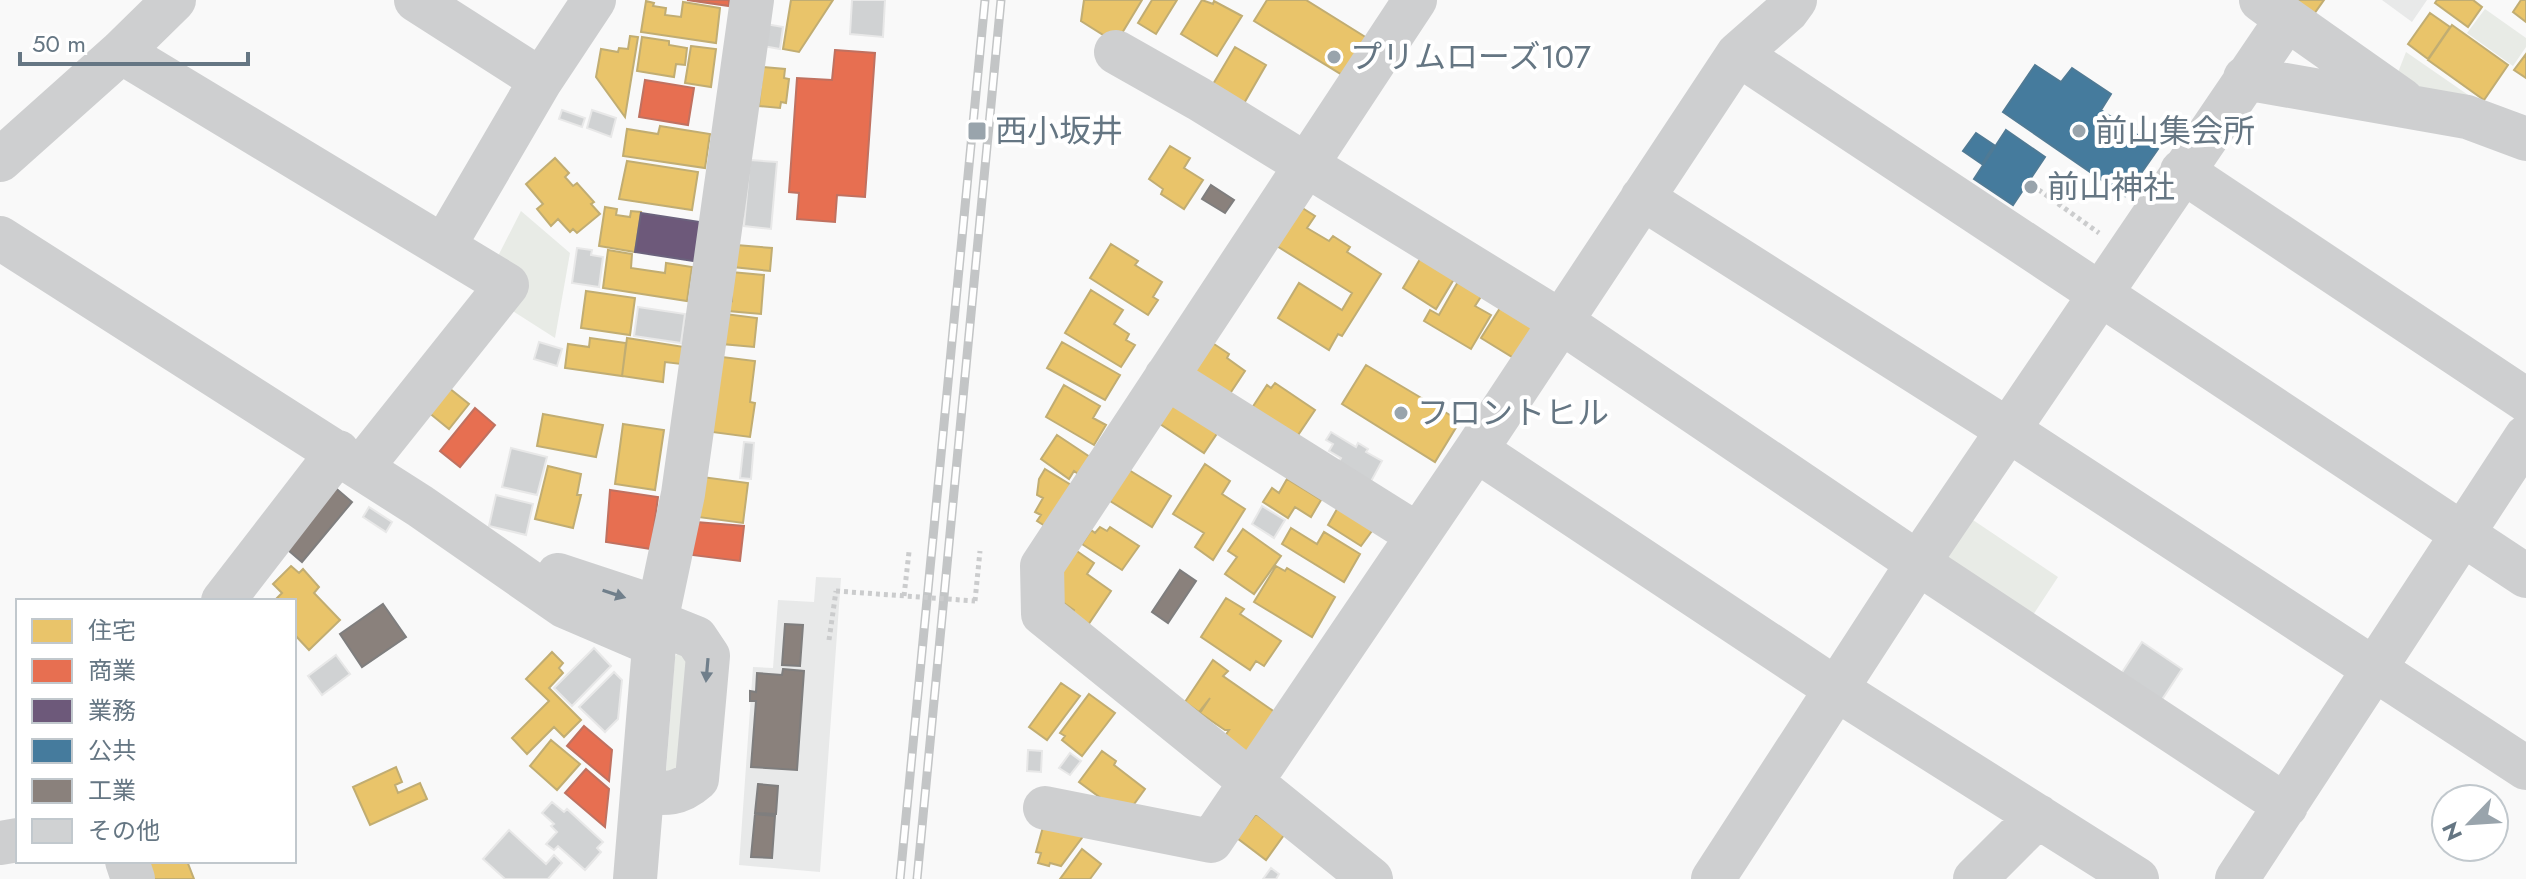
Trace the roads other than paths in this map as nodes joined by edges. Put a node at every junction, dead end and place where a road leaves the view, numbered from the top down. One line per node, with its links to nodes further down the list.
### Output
1 (416, 0): 12 (street)
2 (594, 0): 12 (street)
3 (752, 0): 36 (street)
4 (1415, 0): 18 (street)
5 (1783, 4): 10 (street)
6 (156, 6): 8 (street)
7 (2274, 10): 11 (street); 14 (street)
8 (121, 52): 17 (street); 22 (street)
9 (1116, 52): 18 (street)
10 (1738, 54): 20 (street); 23 (street)
11 (2245, 78): 14 (street); 19 (street)
12 (541, 80): 22 (street)
13 (2526, 104): 15 (street)
14 (2414, 108): 15 (street)
15 (2467, 117): 16 (street)
16 (2526, 139)
17 (0, 160)
18 (1306, 165): 24 (street); 25 (street)
19 (2182, 171): 23 (street); 26 (street)
20 (1642, 198): 24 (street); 27 (street)
21 (0, 238): 30 (street)
22 (444, 246): 30 (street)
23 (2098, 293): 27 (street); 31 (street)
24 (1560, 321): 29 (street); 33 (street)
25 (1166, 377): 32 (street); 40 (street)
26 (2526, 400)
27 (2008, 430): 33 (street); 37 (street)
28 (2526, 437): 31 (street)
29 (1476, 450): 32 (street); 38 (street)
30 (350, 460): 35 (street); 36 (street)
31 (2462, 534): 34 (street); 37 (street)
32 (1418, 535): 40 (street)
33 (1918, 563): 38 (street); 41 (street)
34 (2526, 576)
35 (225, 599)
36 (657, 625): 46 (street)
37 (2375, 667): 39 (street); 41 (street)
38 (1836, 689): 43 (street); 48 (street)
39 (2526, 768)
40 (1251, 783): 42 (street); 47 (street)
41 (2286, 806): 51 (street)
42 (1045, 808)
43 (2038, 816): 49 (street); 50 (street)
44 (0, 870): 45 (street)
45 (4, 879)
46 (635, 879)
47 (1371, 879)
48 (1713, 879)
49 (1975, 879)
50 (2137, 879)
51 (2237, 879)

